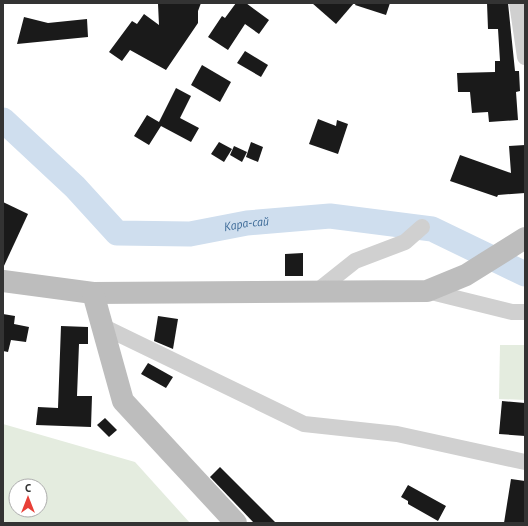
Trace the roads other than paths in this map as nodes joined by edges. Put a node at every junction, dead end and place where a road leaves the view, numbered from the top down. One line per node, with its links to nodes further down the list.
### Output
1 (518, 3): 2 (street)
2 (525, 56)
3 (422, 227): 7 (street)
4 (525, 238): 6 (main road)
5 (3, 281): 8 (main road)
6 (427, 291): 7 (main road); 9 (street)
7 (316, 292): 8 (main road)
8 (93, 293): 10 (main road)
9 (525, 312)
10 (104, 327): 11 (street); 12 (main road)
11 (525, 462)
12 (236, 523)

